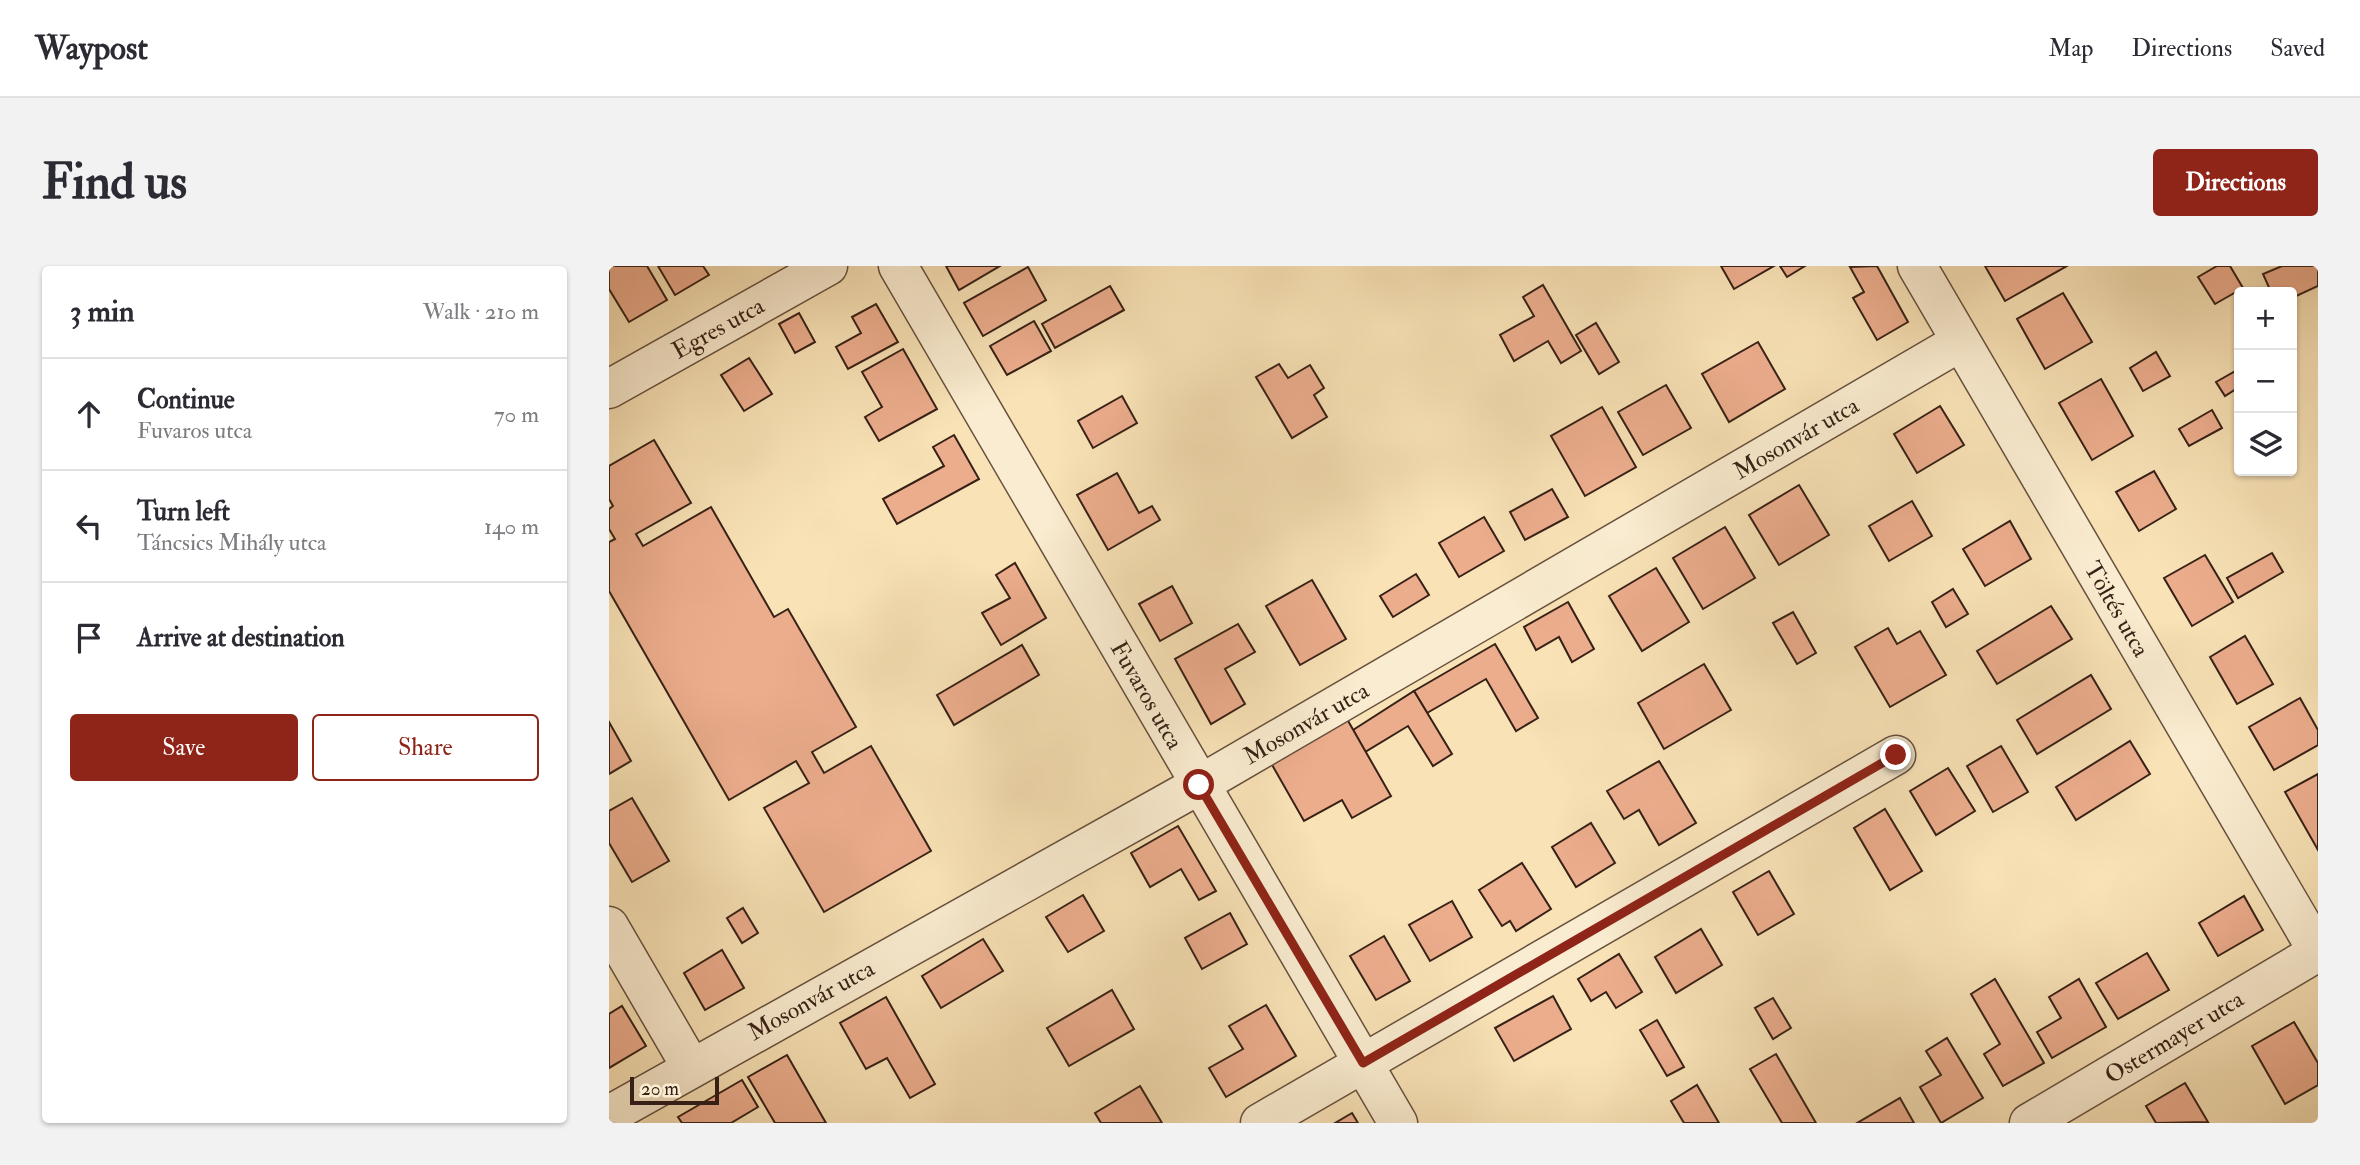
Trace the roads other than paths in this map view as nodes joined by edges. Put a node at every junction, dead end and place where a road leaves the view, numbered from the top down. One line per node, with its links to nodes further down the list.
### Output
1 (828, 266): 5 (street, Egres utca)
2 (898, 266): 7 (street, Fuvaros utca)
3 (1917, 266): 4 (street, Töltés utca)
4 (1960, 342): 7 (street, Mosonvár utca); 9 (street, Töltés utca)
5 (609, 389)
6 (1896, 755): 10 (street)
7 (1199, 785): 10 (street, Fuvaros utca); 11 (street, Mosonvár utca)
8 (609, 926): 11 (street)
9 (2318, 952): 15 (street, Ostermayer utca)
10 (1363, 1063): 13 (street); 14 (street, Fuvaros utca)
11 (691, 1067): 12 (street, Mosonvár utca)
12 (609, 1115)
13 (1260, 1123)
14 (1398, 1123)
15 (2029, 1123)

